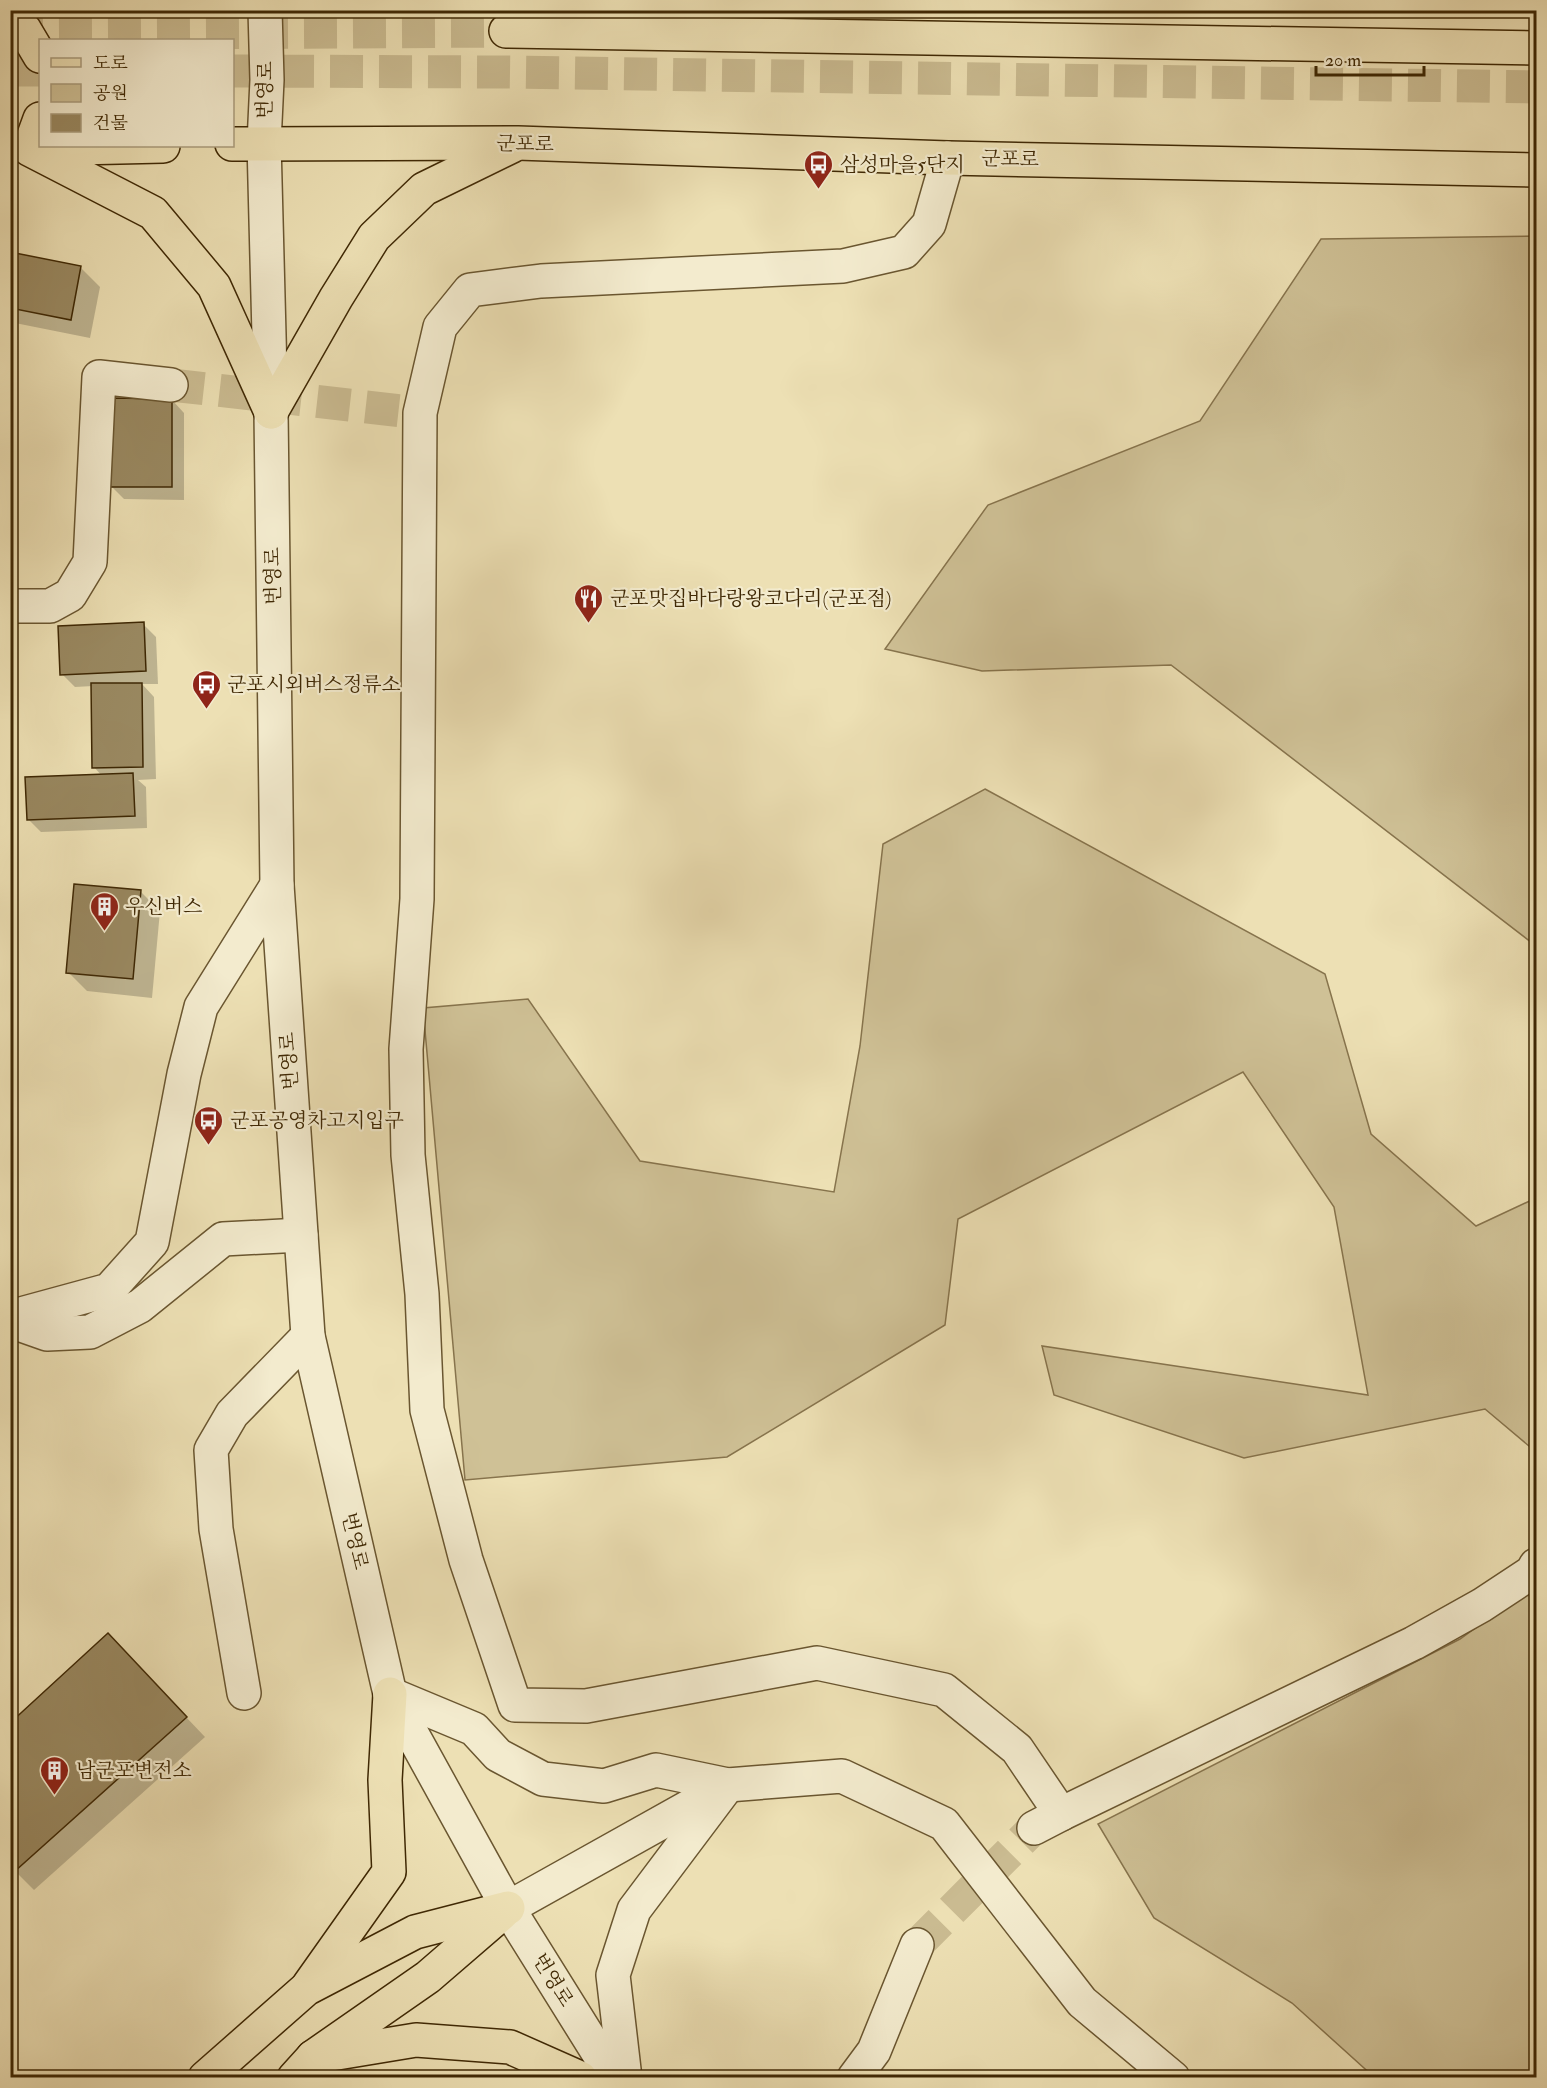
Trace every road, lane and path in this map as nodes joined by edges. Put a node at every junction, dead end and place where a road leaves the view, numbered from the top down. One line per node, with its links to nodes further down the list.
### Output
1 (265, 10): 6 (street, 번영로)
2 (10, 17): 5 (main road)
3 (506, 31): 4 (main road)
4 (1536, 48)
5 (39, 54)
6 (248, 143): 7 (main road, 군포로); 12 (street, 번영로)
7 (518, 143): 9 (main road, 군포로); 12 (main road)
8 (41, 147): 12 (main road)
9 (948, 158): 10 (main road, 군포로); 21 (street)
10 (1536, 170)
11 (171, 385): 13 (street)
12 (272, 412): 14 (street, 번영로)
13 (10, 606)
14 (277, 885): 15 (street, 번영로); 16 (street)
15 (301, 1235): 16 (street); 17 (street, 번영로)
16 (10, 1319)
17 (308, 1336): 19 (street); 20 (street, 번영로)
18 (1536, 1565): 21 (street)
19 (244, 1693)
20 (390, 1694): 22 (street); 24 (street, 번영로); 26 (main road)
21 (515, 1704): 22 (street)
22 (474, 1729): 23 (street)
23 (728, 1785): 24 (street); 31 (street); 33 (street)
24 (508, 1908): 26 (main road); 27 (main road); 30 (street, 번영로)
25 (917, 1945): 32 (street)
26 (306, 1989): 28 (main road)
27 (303, 2067): 29 (main road)
28 (205, 2078)
29 (580, 2078)
30 (614, 2078)
31 (625, 2078)
32 (854, 2078)
33 (1173, 2078)

